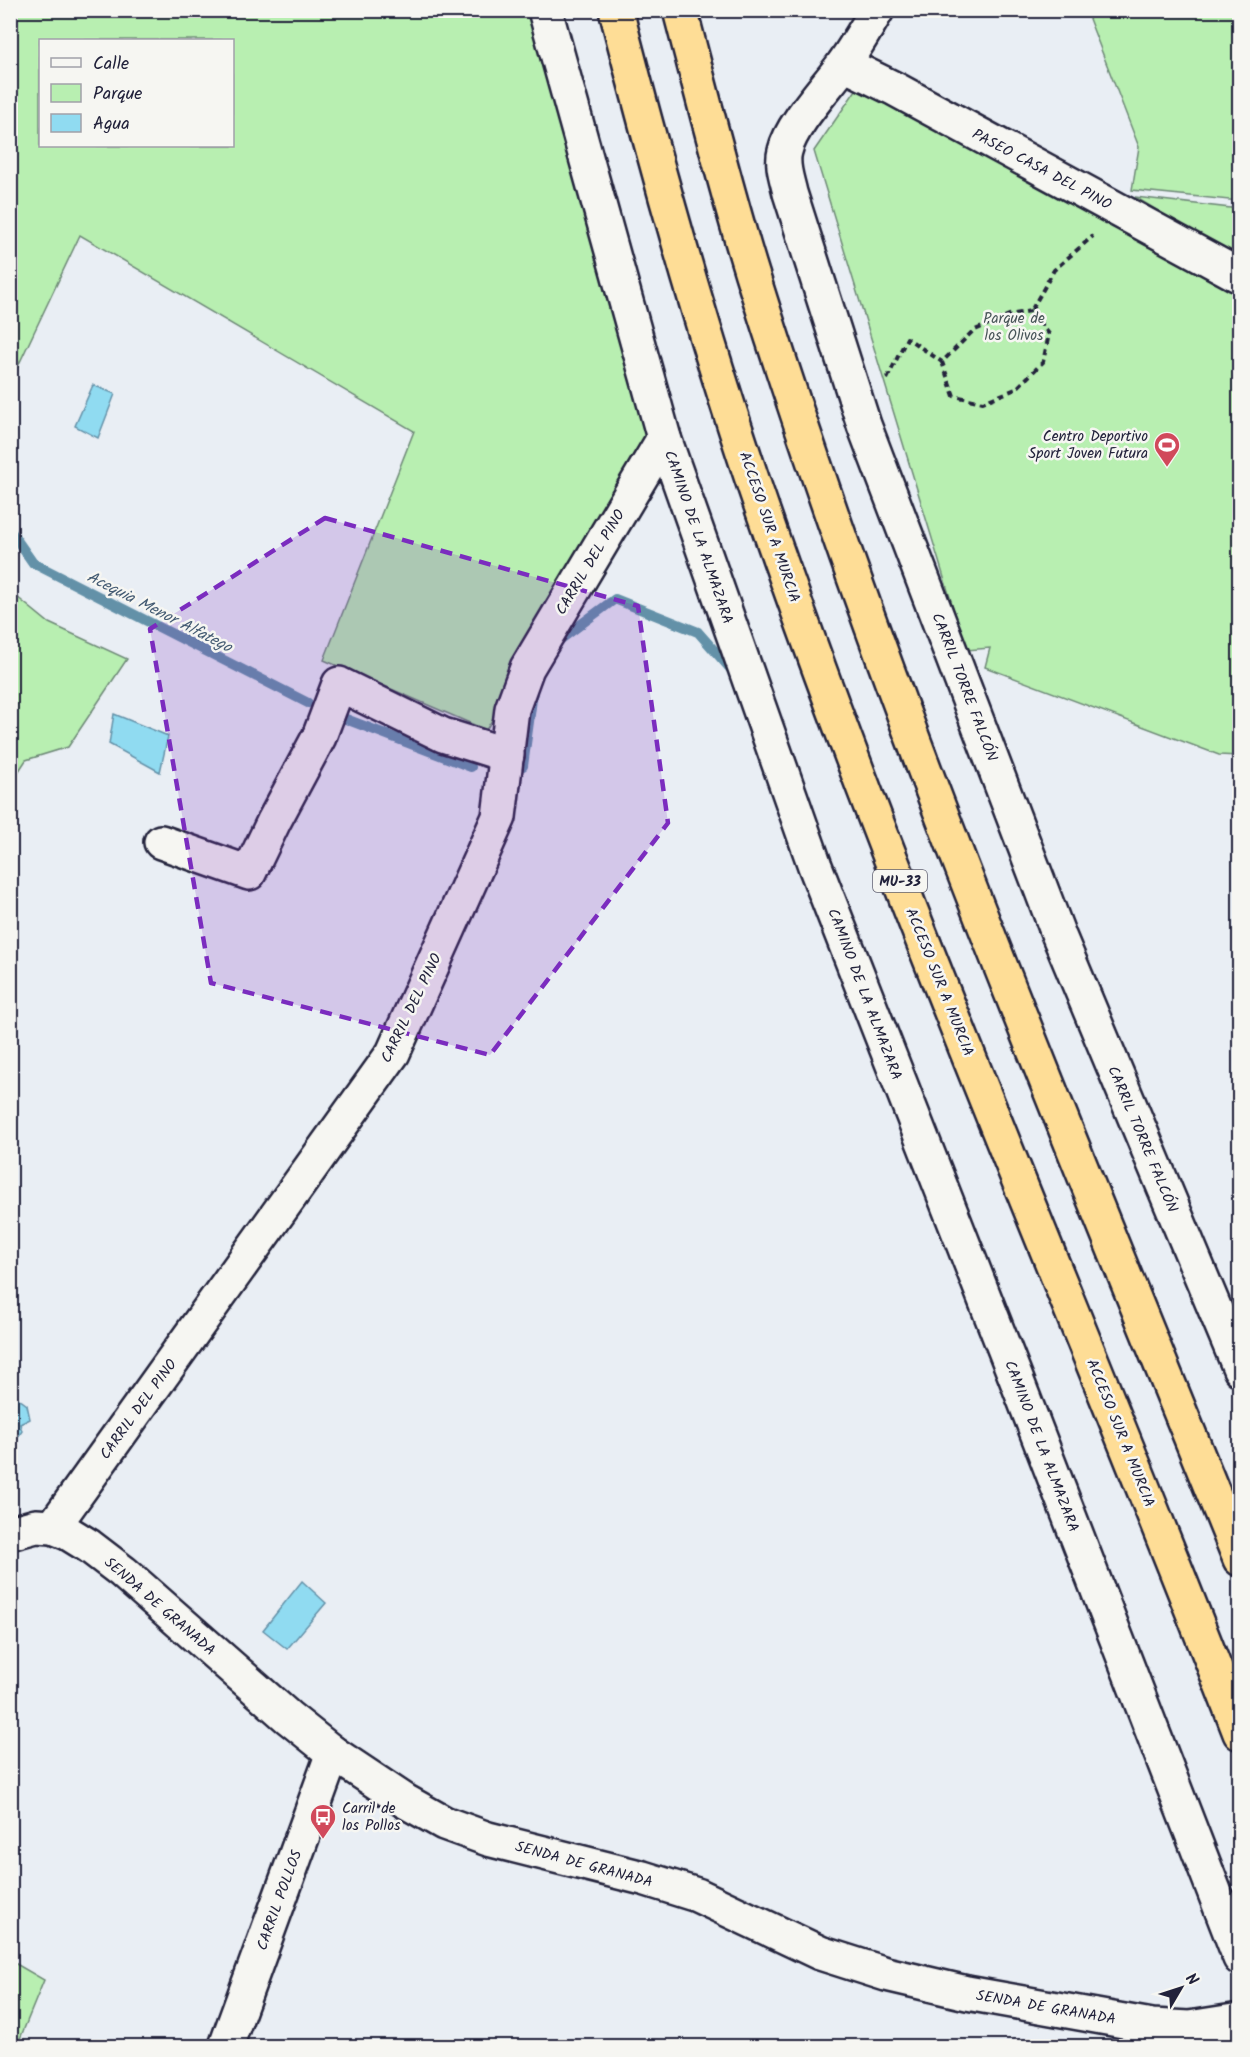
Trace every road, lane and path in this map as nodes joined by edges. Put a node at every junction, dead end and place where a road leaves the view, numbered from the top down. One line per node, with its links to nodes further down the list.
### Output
1 (545, 10): 11 (street, CAMINO DE LA ALMAZARA)
2 (616, 10): 18 (highway, ACCESO SUR A MURCIA / MU-33)
3 (680, 10): 17 (highway)
4 (877, 10): 5 (street, CARRIL TORRE FALCÓN)
5 (844, 64): 6 (street, PASEO CASA DEL PINO); 10 (street, CARRIL TORRE FALCÓN)
6 (1133, 218): 7 (street, PASEO CASA DEL PINO); 8 (path)
7 (1239, 276)
8 (1031, 312): 9 (path); 9 (path)
9 (942, 363): 10 (path)
10 (864, 424): 14 (street, CARRIL TORRE FALCÓN)
11 (664, 438): 12 (street, CARRIL DEL PINO); 20 (street, CAMINO DE LA ALMAZARA)
12 (507, 755): 13 (street); 15 (street, CARRIL DEL PINO)
13 (161, 842)
14 (1239, 1370)
15 (53, 1527): 16 (street); 19 (street, SENDA DE GRANADA)
16 (10, 1533)
17 (1239, 1559)
18 (1239, 1733)
19 (333, 1753): 21 (street, SENDA DE GRANADA); 22 (street, CARRIL POLLOS)
20 (1239, 1958)
21 (1239, 2020)
22 (226, 2046)

